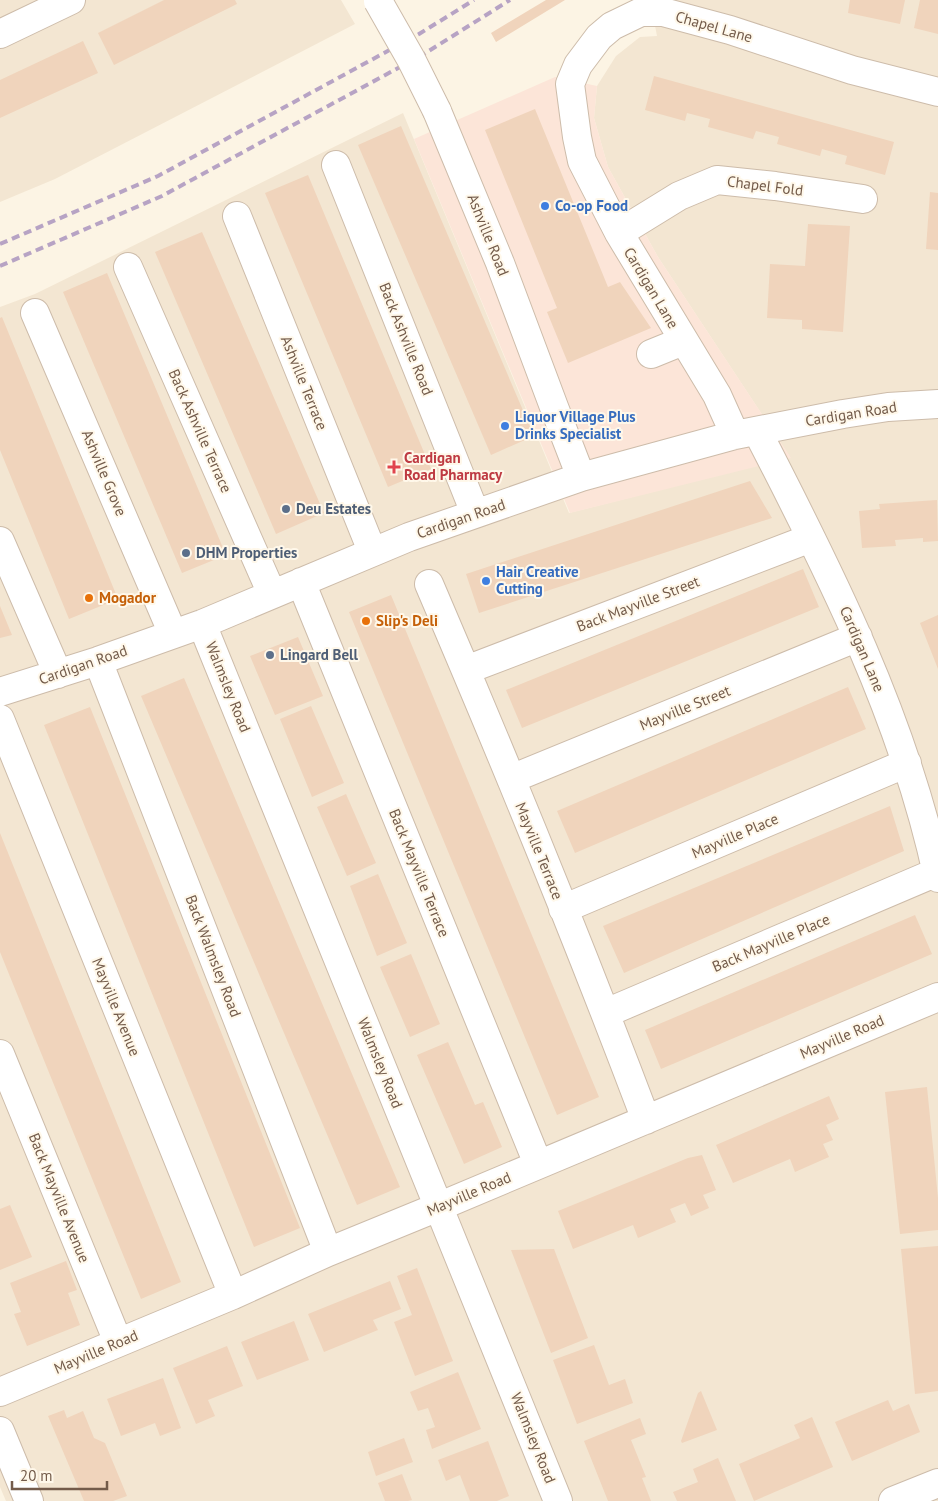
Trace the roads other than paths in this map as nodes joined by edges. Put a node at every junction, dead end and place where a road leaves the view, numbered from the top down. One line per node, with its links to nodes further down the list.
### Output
1 (71, 0): 3 (street)
2 (377, 1): 16 (street, Ashville Road, bridge)
3 (0, 34)
4 (938, 92): 5 (street, Chapel Lane)
5 (577, 137): 9 (street, Cardigan Lane)
6 (336, 165): 17 (street, Back Ashville Road)
7 (863, 199): 9 (street, Chapel Fold)
8 (237, 216): 20 (street, Ashville Terrace)
9 (619, 233): 12 (street, Cardigan Lane)
10 (128, 267): 23 (street, Back Ashville Terrace)
11 (35, 313): 25 (street, Ashville Grove)
12 (682, 341): 13 (street); 15 (street, Cardigan Lane)
13 (651, 354)
14 (938, 404): 15 (street, Cardigan Road)
15 (746, 433): 16 (street, Cardigan Road); 18 (street, Cardigan Lane)
16 (581, 477): 17 (street, Cardigan Road)
17 (475, 513): 20 (street, Cardigan Road)
18 (811, 538): 26 (street, Cardigan Lane); 28 (street, Back Mayville Street)
19 (0, 541): 29 (street)
20 (372, 551): 21 (street, Cardigan Road)
21 (301, 582): 23 (street, Cardigan Road); 41 (street, Back Mayville Terrace)
22 (429, 584): 28 (street, Mayville Terrace)
23 (272, 594): 24 (street, Cardigan Road)
24 (202, 624): 25 (street, Cardigan Road); 42 (street, Walmsley Road)
25 (173, 634): 27 (street, Cardigan Road)
26 (858, 637): 32 (street, Cardigan Lane); 33 (street, Mayville Street)
27 (98, 661): 29 (street, Cardigan Road); 43 (street, Back Walmsley Road)
28 (466, 670): 33 (street, Mayville Terrace)
29 (58, 674): 30 (street, Cardigan Road)
30 (0, 692)
31 (0, 719): 44 (street, Mayville Avenue)
32 (907, 763): 34 (street, Cardigan Lane); 36 (street, Mayville Place)
33 (511, 779): 36 (street, Mayville Terrace)
34 (933, 838): 35 (street, Cardigan Lane)
35 (937, 875): 38 (street, Back Mayville Place)
36 (563, 909): 38 (street, Mayville Terrace)
37 (938, 997): 40 (street, Mayville Road)
38 (606, 1013): 40 (street, Mayville Terrace)
39 (0, 1054): 45 (street, Back Mayville Avenue)
40 (646, 1120): 41 (street, Mayville Road)
41 (538, 1164): 42 (street, Mayville Road)
42 (438, 1207): 43 (street, Mayville Road); 50 (street, Walmsley Road)
43 (328, 1252): 44 (street, Mayville Road)
44 (233, 1294): 45 (street, Mayville Road)
45 (118, 1342): 46 (street, Mayville Road)
46 (0, 1392)
47 (0, 1431): 49 (street)
48 (938, 1482): 51 (street)
49 (29, 1501)
50 (558, 1501)
51 (893, 1501)

